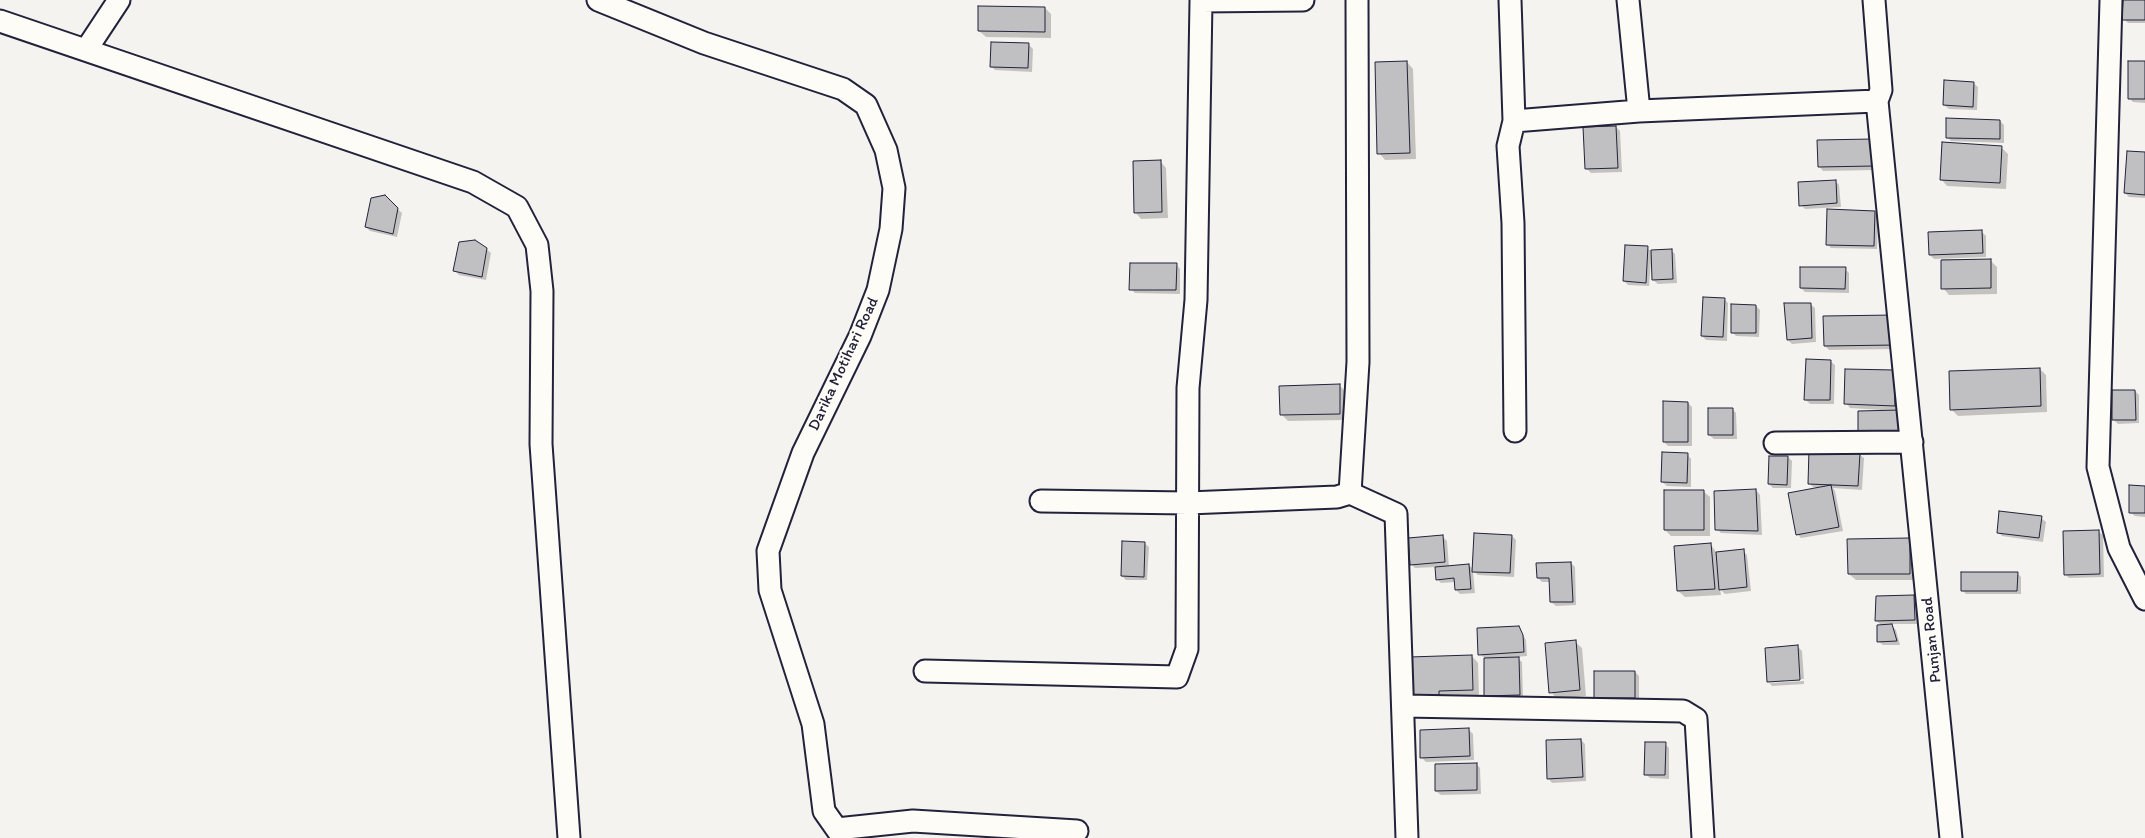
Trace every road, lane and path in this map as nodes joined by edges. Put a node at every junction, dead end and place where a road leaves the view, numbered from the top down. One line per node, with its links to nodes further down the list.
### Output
1 (119, 0): 10 (street)
2 (598, 0): 24 (street, Darika Motihari Road)
3 (1303, 0): 19 (street)
4 (1358, 0): 17 (street)
5 (1510, 0): 13 (street)
6 (1628, 0): 12 (street)
7 (1874, 0): 11 (street, Punjan Road)
8 (2111, 0): 20 (street)
9 (0, 21): 10 (street)
10 (86, 50): 25 (street)
11 (1877, 101): 12 (street); 15 (street, Punjan Road)
12 (1639, 111): 13 (street)
13 (1514, 122): 14 (street)
14 (1515, 431)
15 (1912, 442): 16 (street); 28 (street, Punjan Road)
16 (1775, 443)
17 (1350, 493): 19 (street); 22 (street)
18 (1042, 500): 19 (street)
19 (1188, 503): 21 (street)
20 (2145, 599)
21 (925, 671)
22 (1404, 706): 26 (street); 27 (street)
23 (1077, 831): 24 (street)
24 (840, 834)
25 (569, 838)
26 (1407, 838)
27 (1703, 838)
28 (1951, 838)

